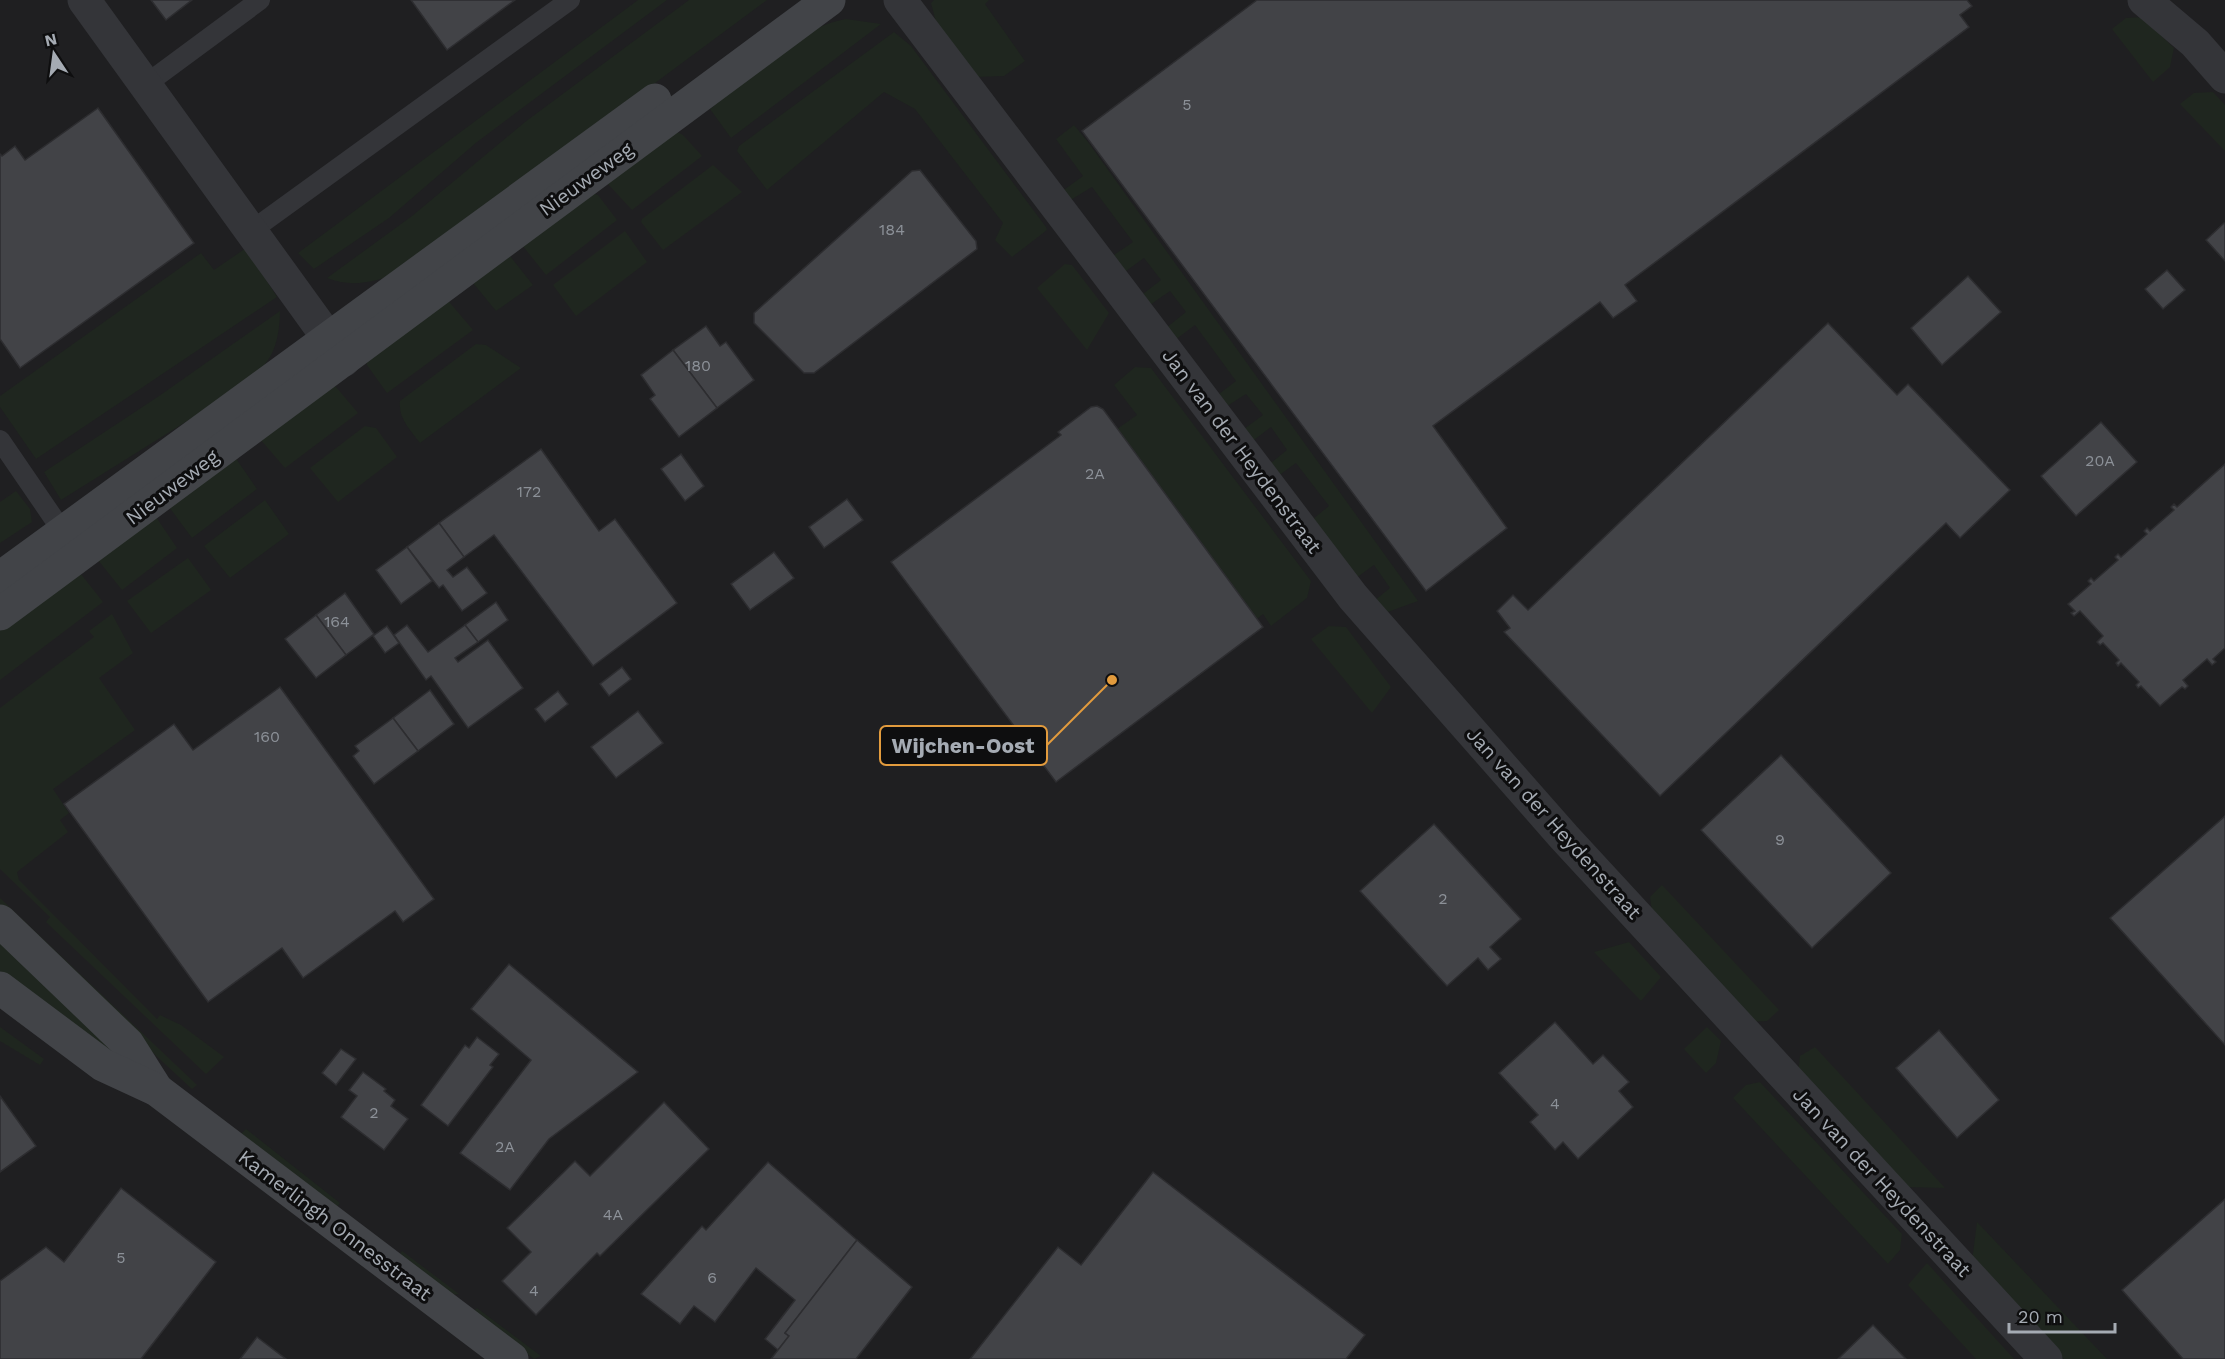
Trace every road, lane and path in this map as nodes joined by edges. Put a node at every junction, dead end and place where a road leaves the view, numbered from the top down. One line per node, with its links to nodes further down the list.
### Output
1 (84, 0): 9 (street)
2 (260, 0): 9 (lane)
3 (570, 0): 10 (lane)
4 (793, 0): 11 (main road, Nieuweweg)
5 (830, 0): 11 (main road, Nieuweweg)
6 (900, 0): 20 (street, Jan van der Heydenstraat)
7 (2144, 0): 8 (street)
8 (2225, 77)
9 (146, 85): 10 (street)
10 (251, 231): 11 (street)
11 (336, 349): 13 (main road, Nieuweweg); 15 (main road, Nieuweweg)
12 (0, 440): 13 (lane)
13 (63, 532): 14 (main road, Nieuweweg)
14 (0, 578)
15 (0, 614)
16 (0, 921): 18 (main road, Kamerlingh Onnesstraat)
17 (0, 987): 18 (main road, Kamerlingh Onnesstraat)
18 (157, 1090): 19 (main road, Kamerlingh Onnesstraat)
19 (513, 1359)
20 (2046, 1359)

